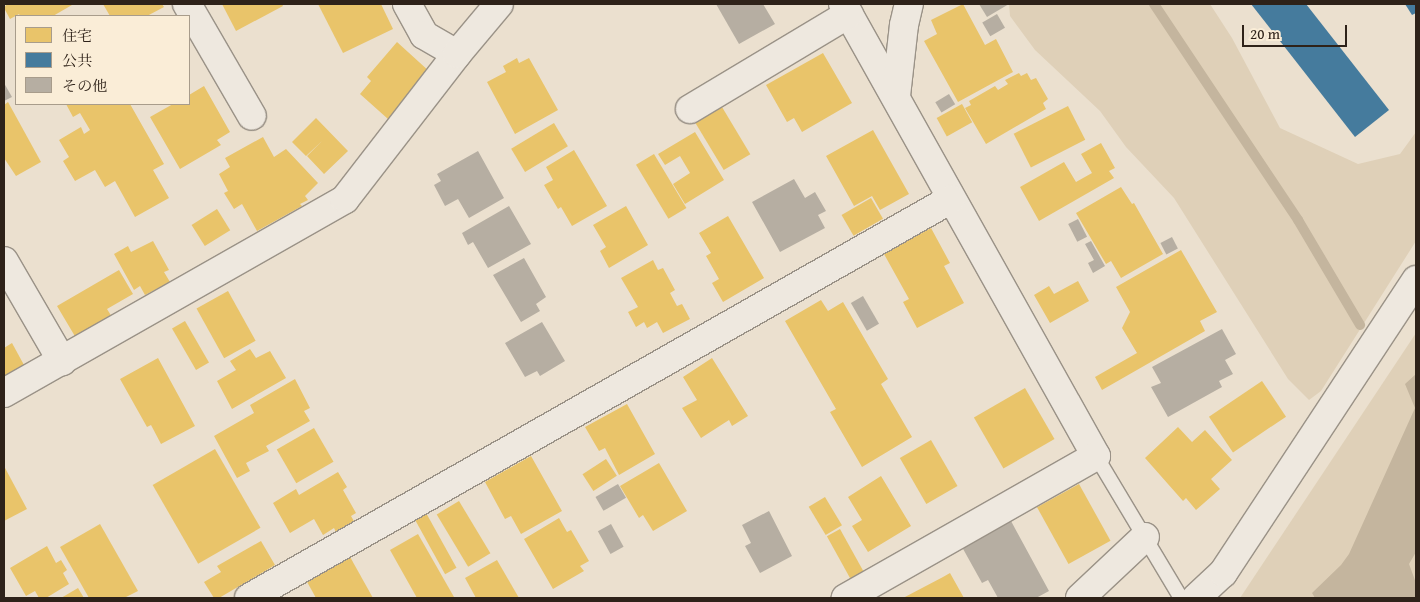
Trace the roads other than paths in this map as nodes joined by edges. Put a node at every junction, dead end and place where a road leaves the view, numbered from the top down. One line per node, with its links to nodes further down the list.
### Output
1 (187, 4): 9 (street)
2 (407, 4): 6 (street)
3 (499, 4): 6 (street)
4 (909, 4): 7 (street)
5 (846, 9): 7 (street); 8 (street)
6 (457, 54): 13 (street)
7 (896, 96): 10 (street)
8 (690, 109)
9 (252, 116)
10 (951, 199): 15 (street); 18 (street)
11 (4, 261): 13 (street)
12 (1416, 280): 17 (street)
13 (62, 360): 14 (street)
14 (4, 393)
15 (1096, 456): 16 (lane); 19 (street)
16 (1145, 537): 17 (lane); 20 (street)
17 (1193, 597)
18 (249, 598)
19 (846, 598)
20 (1080, 598)

